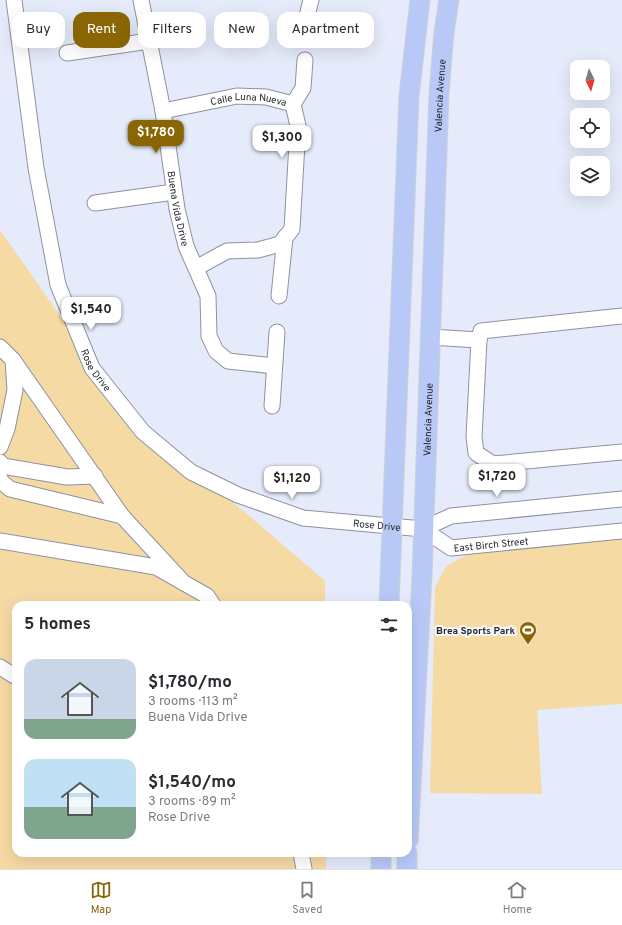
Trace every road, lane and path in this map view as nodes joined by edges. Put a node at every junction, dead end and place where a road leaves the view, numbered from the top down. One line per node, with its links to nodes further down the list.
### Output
1 (14, 0): 34 (street, Rose Drive)
2 (141, 0): 6 (street, Buena Vida Drive)
3 (311, 0): 7 (street)
4 (420, 0): 34 (main road)
5 (449, 0): 21 (main road, Valencia Avenue)
6 (143, 12)
7 (308, 12)
8 (138, 43): 10 (street)
9 (150, 48): 13 (street, Buena Vida Drive)
10 (67, 53)
11 (305, 60): 12 (street)
12 (293, 104): 13 (street, Calle Luna Nueva); 16 (street, Calle Luna Nueva)
13 (164, 111): 14 (street, Buena Vida Drive)
14 (174, 192): 15 (street); 17 (street, Buena Vida Drive)
15 (95, 203)
16 (285, 237): 17 (street); 18 (street, Calle Luna Nueva)
17 (196, 268): 25 (street, Buena Vida Drive)
18 (279, 296)
19 (622, 316): 22 (street)
20 (277, 332): 25 (street)
21 (430, 337): 22 (street); 35 (main road, Valencia Avenue)
22 (479, 340): 28 (street)
23 (0, 347): 24 (street)
24 (13, 360): 27 (street); 30 (street)
25 (274, 366): 26 (street)
26 (272, 406)
27 (0, 447)
28 (622, 452)
29 (0, 462): 30 (street)
30 (95, 476): 33 (street)
31 (0, 478): 33 (street)
32 (622, 499): 35 (street)
33 (122, 516): 38 (street)
34 (393, 527): 35 (street, Rose Drive); 40 (main road)
35 (423, 529): 36 (street, East Birch Street); 43 (main road, Valencia Avenue)
36 (622, 531)
37 (0, 541): 38 (street)
38 (184, 583): 39 (street)
39 (210, 601)
40 (389, 601)
41 (0, 667): 42 (street)
42 (12, 674)
43 (412, 757)
44 (302, 857): 47 (street)
45 (381, 857): 48 (main road)
46 (407, 857): 49 (main road)
47 (304, 869)
48 (381, 869)
49 (406, 869)

